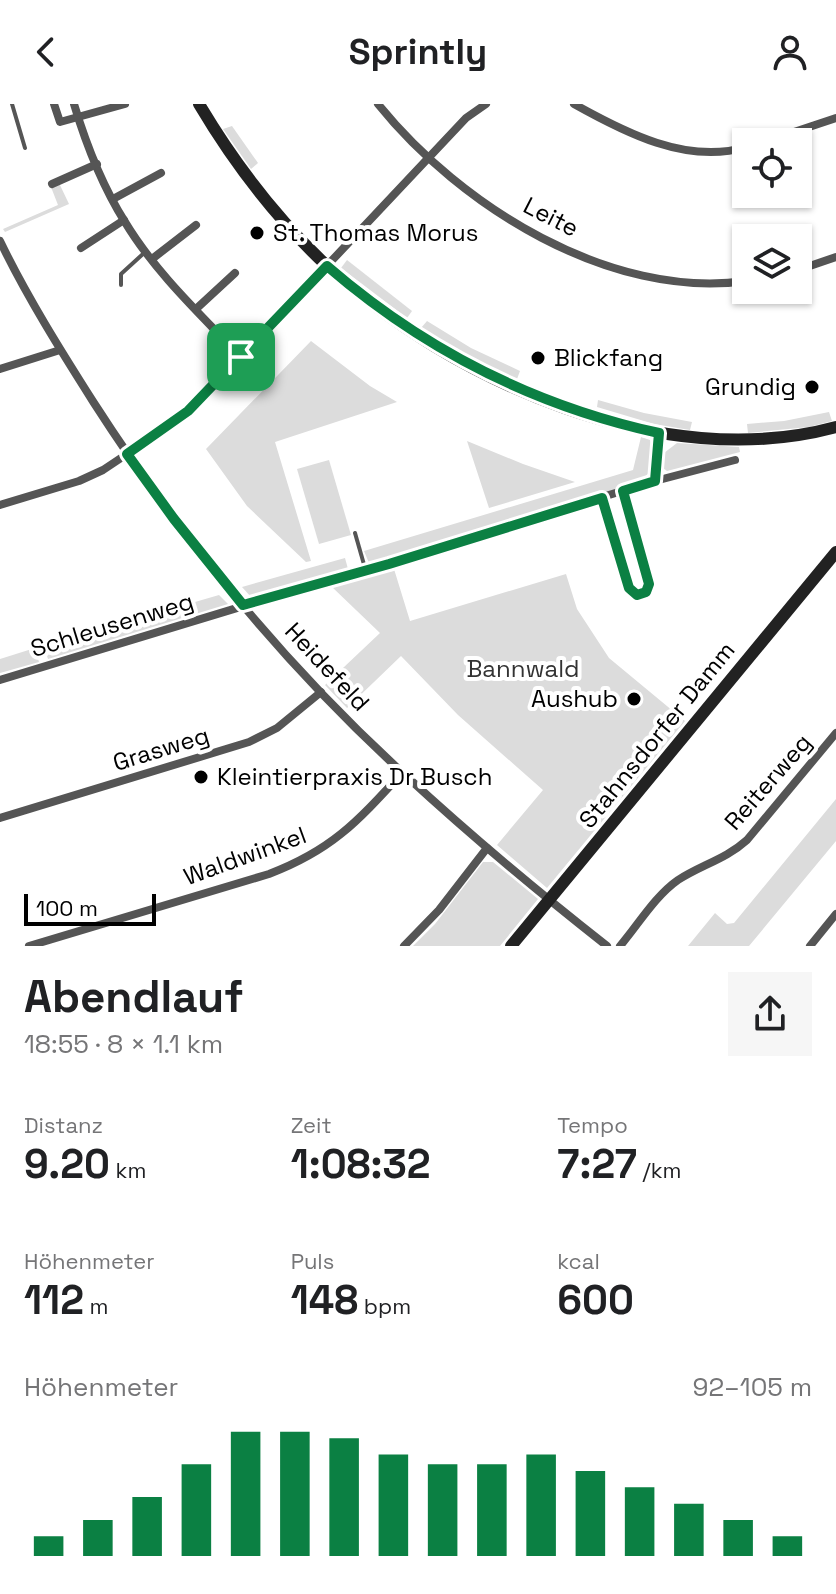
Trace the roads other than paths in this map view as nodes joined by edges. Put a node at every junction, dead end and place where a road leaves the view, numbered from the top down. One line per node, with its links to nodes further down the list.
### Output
1 (12, 104): 12 (lane)
2 (54, 104): 9 (street)
3 (74, 104): 9 (street)
4 (125, 104): 9 (street)
5 (199, 104): 26 (street)
6 (378, 104): 14 (street, Leite)
7 (486, 104): 14 (street)
8 (574, 104): 13 (street)
9 (78, 117): 15 (street)
10 (836, 118): 11 (street)
11 (806, 128)
12 (25, 148)
13 (732, 150)
14 (427, 158): 26 (street); 28 (street, Leite)
15 (97, 164): 17 (street); 18 (street)
16 (161, 173): 18 (street)
17 (52, 184)
18 (113, 199): 19 (street)
19 (124, 220): 22 (street); 23 (street)
20 (196, 225): 23 (street)
21 (0, 241): 31 (street, Heidefeld)
22 (81, 248)
23 (149, 255): 29 (lane); 30 (street)
24 (836, 257): 25 (street)
25 (812, 265)
26 (327, 266): 32 (street); 35 (street)
27 (235, 273): 30 (street)
28 (732, 283)
29 (121, 285)
30 (196, 309): 32 (street)
31 (60, 350): 33 (street); 36 (street, Heidefeld)
32 (241, 357): 36 (street)
33 (0, 369)
34 (836, 427): 35 (street)
35 (659, 433): 38 (street)
36 (127, 454): 41 (street); 45 (street, Heidefeld)
37 (735, 460): 38 (street, Schleusenweg)
38 (655, 481): 39 (street, Schleusenweg)
39 (623, 491): 40 (street, Schleusenweg); 40 (street)
40 (602, 498): 44 (street, Schleusenweg)
41 (0, 505)
42 (355, 533): 44 (lane)
43 (836, 552): 52 (street, Stahnsdorfer Damm)
44 (366, 570): 45 (street, Schleusenweg)
45 (243, 605): 46 (street, Schleusenweg); 47 (street, Heidefeld)
46 (0, 680)
47 (321, 692): 49 (street, Heidefeld); 50 (street, Grasweg)
48 (836, 733): 58 (street, Reiterweg)
49 (402, 773): 51 (street, Heidefeld); 54 (street, Waldwinkel)
50 (0, 818)
51 (487, 848): 52 (street, Heidefeld); 55 (street)
52 (549, 899): 56 (street, Stahnsdorfer Damm); 57 (street, Heidefeld)
53 (836, 914): 59 (street)
54 (29, 946)
55 (404, 946)
56 (511, 946)
57 (607, 946)
58 (620, 946)
59 (810, 946)

